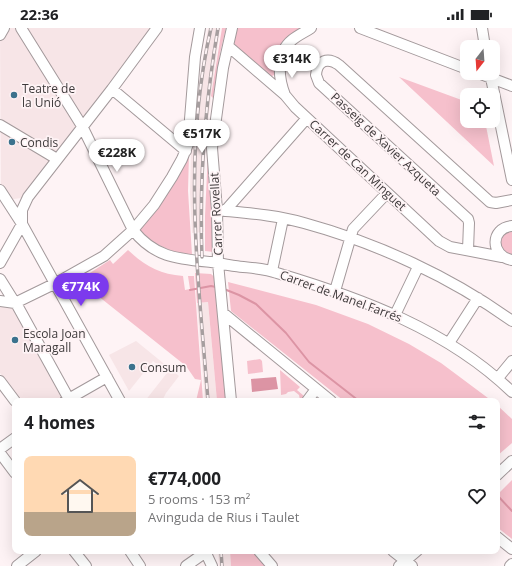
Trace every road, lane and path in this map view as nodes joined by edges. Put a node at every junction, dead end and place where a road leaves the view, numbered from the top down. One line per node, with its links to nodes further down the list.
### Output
1 (4, 28): 9 (street)
2 (21, 28): 22 (street, Carrer de Manel Farrés)
3 (200, 28): 23 (street)
4 (232, 28): 11 (street, Carrer Rovellat)
5 (311, 28): 13 (street)
6 (360, 28): 12 (street)
7 (482, 28): 10 (street)
8 (154, 29): 18 (street)
9 (0, 35)
10 (484, 40)
11 (228, 46): 14 (street, Carrer de Can Minguet); 32 (street, Carrer Rovellat)
12 (460, 66)
13 (279, 68): 14 (street); 19 (street)
14 (265, 78): 19 (street, Carrer de Can Minguet)
15 (491, 80): 25 (street)
16 (499, 80): 17 (street)
17 (512, 86)
18 (112, 89): 22 (street); 23 (street)
19 (284, 95): 20 (street, Carrer de Can Minguet)
20 (307, 118): 28 (street, Carrer de Can Minguet); 32 (street)
21 (0, 125): 24 (street)
22 (82, 126): 24 (street); 36 (street, Carrer de Manel Farrés)
23 (186, 151): 36 (street)
24 (57, 159): 29 (street)
25 (510, 161): 26 (street)
26 (512, 180)
27 (0, 190): 31 (street)
28 (387, 193): 37 (street); 38 (street, Carrer de Can Minguet)
29 (28, 197): 31 (street); 34 (street)
30 (512, 200): 38 (street, Passeig de Xavier Azqueta)
31 (5, 204): 34 (street)
32 (221, 210): 33 (street); 42 (street, Carrer Rovellat)
33 (283, 219): 37 (street); 44 (street)
34 (22, 224): 41 (street); 46 (street)
35 (512, 226): 39 (street)
36 (133, 230): 42 (street, Carrer de Manel Farrés); 46 (street)
37 (350, 238): 43 (street); 47 (street)
38 (468, 250): 39 (street, Carrer de Can Minguet)
39 (502, 257): 40 (street, Carrer de Can Minguet)
40 (512, 260)
41 (0, 263)
42 (218, 263): 44 (street, Carrer de Manel Farrés); 51 (street, Carrer Rovellat)
43 (418, 267): 48 (street); 52 (street)
44 (272, 271): 47 (street, Carrer de Manel Farrés)
45 (0, 278): 50 (street)
46 (56, 283): 50 (street); 56 (street)
47 (335, 291): 52 (street, Carrer de Manel Farrés)
48 (478, 298): 53 (street); 54 (street)
49 (0, 301): 50 (street)
50 (15, 303): 62 (street)
51 (223, 313): 59 (street); 65 (street, Carrer Rovellat)
52 (395, 315): 54 (street, Carrer de Manel Farrés)
53 (512, 321)
54 (449, 343): 57 (street, Carrer de Manel Farrés)
55 (512, 361): 57 (street)
56 (107, 377): 63 (street); 64 (street)
57 (498, 378): 60 (street, Carrer de Manel Farrés)
58 (0, 381): 61 (street)
59 (316, 389): 66 (street); 67 (street)
60 (512, 392)
61 (13, 398)
62 (67, 398)
63 (71, 398)
64 (118, 398)
65 (231, 398)
66 (309, 398)
67 (327, 398)
68 (12, 440): 69 (street)
69 (0, 449)
70 (0, 453): 72 (street)
71 (509, 464): 73 (street)
72 (12, 469)
73 (500, 472)
74 (500, 539): 75 (street)
75 (512, 549)
76 (32, 554): 85 (street)
77 (76, 554): 86 (street)
78 (132, 554): 87 (street)
79 (204, 554): 88 (street)
80 (206, 554): 89 (street)
81 (262, 554): 90 (street)
82 (396, 554): 84 (street)
83 (414, 554): 84 (street)
84 (406, 564)
85 (16, 566)
86 (86, 566)
87 (140, 566)
88 (186, 566)
89 (210, 566)
90 (272, 566)

